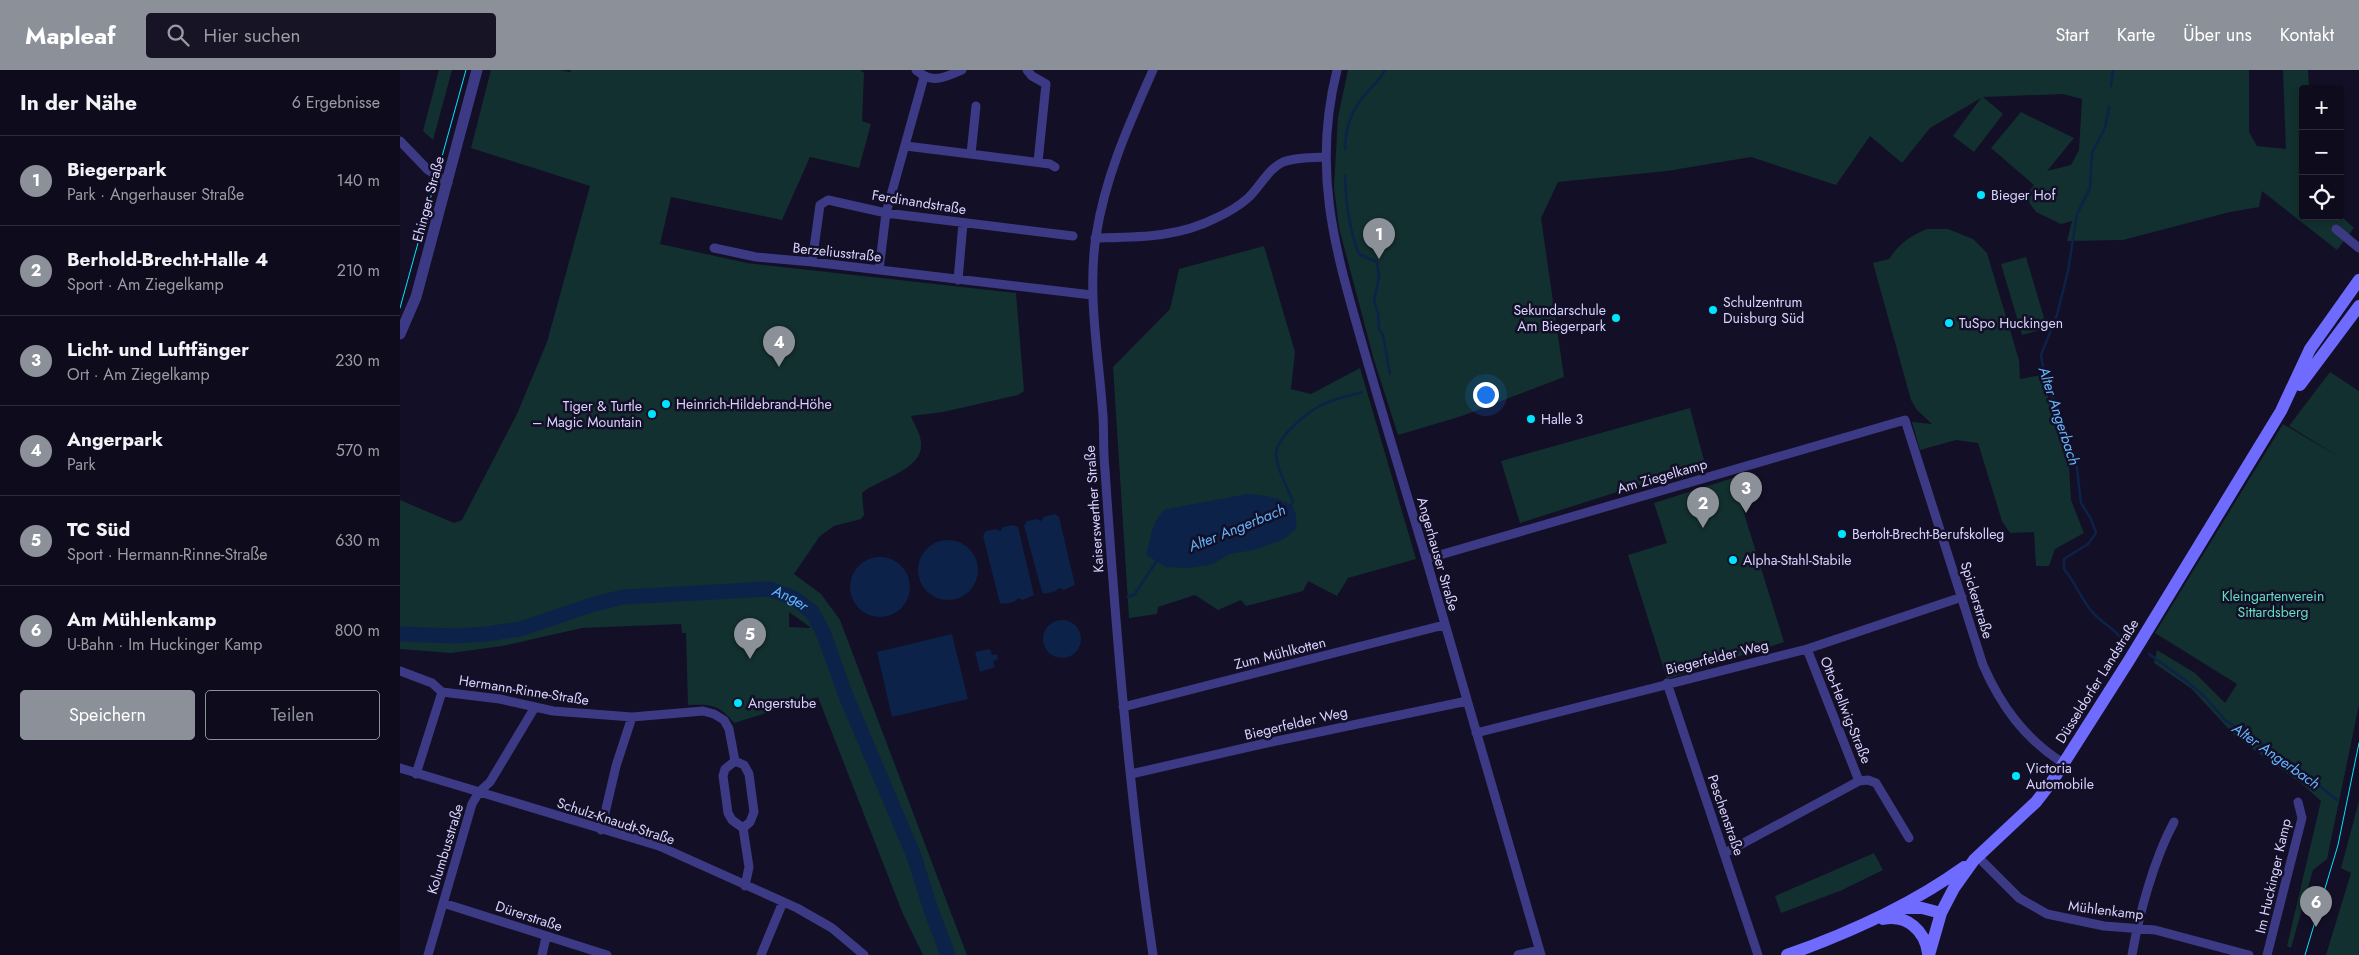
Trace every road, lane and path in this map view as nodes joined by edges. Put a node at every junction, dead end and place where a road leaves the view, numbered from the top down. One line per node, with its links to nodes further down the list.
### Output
1 (477, 70): 15 (street, Ehinger Straße)
2 (916, 70): 7 (street)
3 (962, 70): 7 (street)
4 (1027, 70): 13 (street)
5 (1153, 70): 20 (street, Kaiserswerther Straße)
6 (1337, 70): 12 (street, Angerhauser Straße)
7 (924, 77): 10 (street)
8 (976, 106): 11 (street)
9 (400, 141): 15 (street)
10 (906, 146): 11 (street); 16 (street)
11 (971, 154): 13 (street)
12 (1325, 157): 20 (street); 32 (street, Angerhauser Straße)
13 (1038, 162): 14 (street)
14 (1055, 168)
15 (448, 184): 29 (street, Ehinger Straße)
16 (886, 213): 17 (street, Ferdinandstraße); 23 (street, Ferdinandstraße); 24 (street)
17 (963, 223): 19 (street, Ferdinandstraße); 25 (street)
18 (2336, 229): 22 (street)
19 (1073, 236)
20 (1095, 238): 27 (street, Kaiserswerther Straße)
21 (714, 248): 23 (street, Berzeliusstraße)
22 (2359, 248)
23 (812, 262): 24 (street, Berzeliusstraße)
24 (879, 270): 25 (street, Berzeliusstraße)
25 (958, 280): 27 (street, Berzeliusstraße)
26 (2359, 280): 30 (main road, Düsseldorfer Landstraße)
27 (1092, 295): 41 (street, Kaiserswerther Straße)
28 (2359, 306): 30 (main road, Düsseldorfer Landstraße)
29 (400, 334)
30 (2281, 411): 45 (main road, Düsseldorfer Landstraße)
31 (1905, 420): 32 (street, Am Ziegelkamp); 33 (street, Spickerstraße)
32 (1426, 559): 34 (street, Angerhauser Straße)
33 (1962, 597): 35 (street, Biegerfelder Weg); 45 (street, Spickerstraße)
34 (1444, 625): 39 (street, Angerhauser Straße); 41 (street, Zum Mühlkotten)
35 (1807, 649): 37 (street, Biegerfelder Weg); 49 (street, Otto-Hellwig-Straße)
36 (400, 671): 38 (street, Hermann-Rinne-Straße)
37 (1667, 683): 43 (street, Biegerfelder Weg); 56 (street, Peschenstraße)
38 (442, 692): 40 (street, Hermann-Rinne-Straße); 47 (street)
39 (1467, 701): 43 (street, Angerhauser Straße); 48 (street, Biegerfelder Weg)
40 (535, 707): 42 (street, Hermann-Rinne-Straße); 50 (street, Kolumbusstraße)
41 (1123, 707): 48 (street, Kaiserswerther Straße)
42 (632, 717): 44 (street, Hermann-Rinne-Straße); 54 (street)
43 (1476, 733): 66 (street, Angerhauser Straße)
44 (735, 761): 53 (street, Hermann-Rinne-Straße); 53 (street)
45 (2063, 764): 57 (main road, Düsseldorfer Landstraße)
46 (400, 768): 47 (street, Schulz-Knaudt-Straße)
47 (416, 774): 50 (street, Schulz-Knaudt-Straße)
48 (1131, 774): 72 (street, Kaiserswerther Straße)
49 (1859, 781): 55 (street, Otto-Hellwig-Straße); 56 (street, Otto-Hellwig-Straße)
50 (479, 792): 54 (street, Schulz-Knaudt-Straße); 60 (street, Kolumbusstraße)
51 (2298, 802): 79 (street, Im Huckinger Kamp)
52 (2174, 822): 64 (street)
53 (743, 828): 58 (street)
54 (601, 830): 58 (street, Schulz-Knaudt-Straße)
55 (1909, 838)
56 (1725, 854): 74 (street, Peschenstraße)
57 (1976, 858): 61 (main road); 62 (main road, Düsseldorfer Landstraße); 64 (street, Mühlenkamp)
58 (745, 886): 59 (street, Schulz-Knaudt-Straße)
59 (783, 902): 70 (street); 71 (street, Schulz-Knaudt-Straße)
60 (442, 903): 65 (street, Dürerstraße); 67 (street, Kolumbusstraße)
61 (1896, 909): 62 (main road); 63 (main road)
62 (1941, 913): 76 (main road, Düsseldorfer Landstraße)
63 (1869, 922): 75 (main road); 76 (main road)
64 (2136, 929): 77 (street); 78 (street, Mühlenkamp)
65 (546, 937): 68 (street); 69 (street, Dürerstraße)
66 (1540, 953): 73 (street)
67 (428, 955)
68 (542, 955)
69 (607, 955)
70 (762, 955)
71 (864, 955)
72 (1153, 955)
73 (1518, 955)
74 (1758, 955)
75 (1786, 955)
76 (1929, 955)
77 (2132, 955)
78 (2249, 955)
79 (2267, 955)

